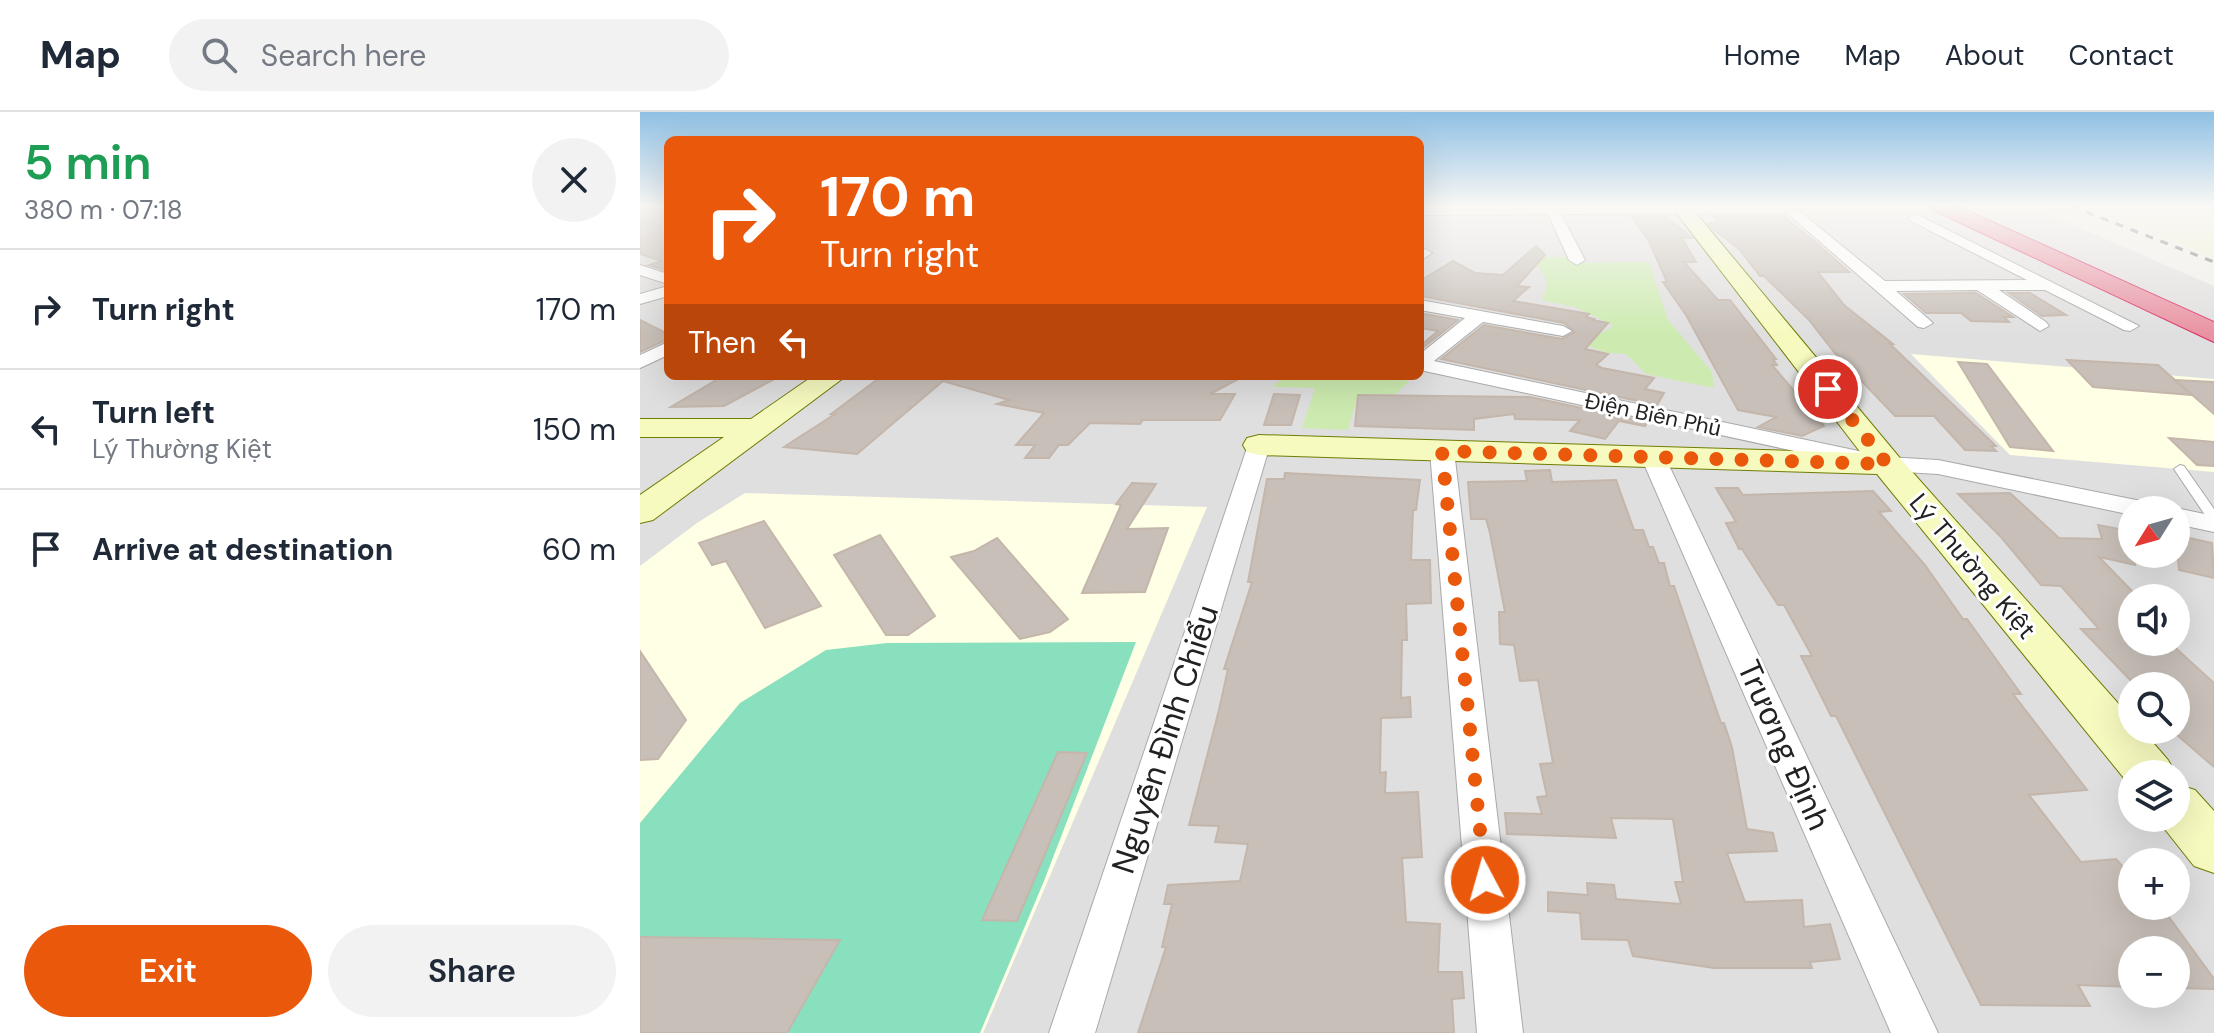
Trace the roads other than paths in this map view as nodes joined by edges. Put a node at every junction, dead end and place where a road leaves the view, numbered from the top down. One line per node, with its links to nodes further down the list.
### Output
1 (1572, 249): 7 (street)
2 (1715, 249): 35 (street, Lý Thường Kiệt)
3 (1837, 249): 12 (street)
4 (1977, 249): 11 (street)
5 (2033, 249): 22 (highway)
6 (2053, 249): 17 (highway)
7 (1577, 260)
8 (640, 270): 9 (street)
9 (664, 278)
10 (1980, 285): 11 (street); 12 (street); 19 (street)
11 (2049, 285): 20 (street)
12 (1881, 286): 18 (street)
13 (664, 292): 14 (street)
14 (640, 299)
15 (1424, 306): 16 (street)
16 (1480, 315): 21 (street); 24 (street)
17 (2214, 322)
18 (1924, 323)
19 (2040, 326)
20 (2130, 326)
21 (1563, 331)
22 (2214, 333)
23 (664, 350): 25 (street)
24 (1424, 360)
25 (640, 362)
26 (1424, 364): 35 (street, Điện Biên Phủ)
27 (783, 380): 29 (street)
28 (826, 380): 31 (street)
29 (710, 427): 30 (street); 31 (street); 37 (street)
30 (640, 428)
31 (755, 428): 39 (street)
32 (1259, 445): 33 (street); 46 (street, Nguyễn Đình Chiểu)
33 (1442, 451): 34 (street); 47 (street)
34 (1653, 457): 35 (street); 48 (street, Trương Định)
35 (1887, 464): 38 (street, Điện Biên Phủ); 43 (street, Lý Thường Kiệt)
36 (2180, 469): 40 (lane)
37 (640, 477)
38 (2118, 504)
39 (640, 512)
40 (2214, 518)
41 (2190, 519): 42 (street)
42 (2214, 524)
43 (2138, 760)
44 (2190, 822): 45 (street)
45 (2214, 850)
46 (1072, 1033)
47 (1500, 1033)
48 (1915, 1033)

